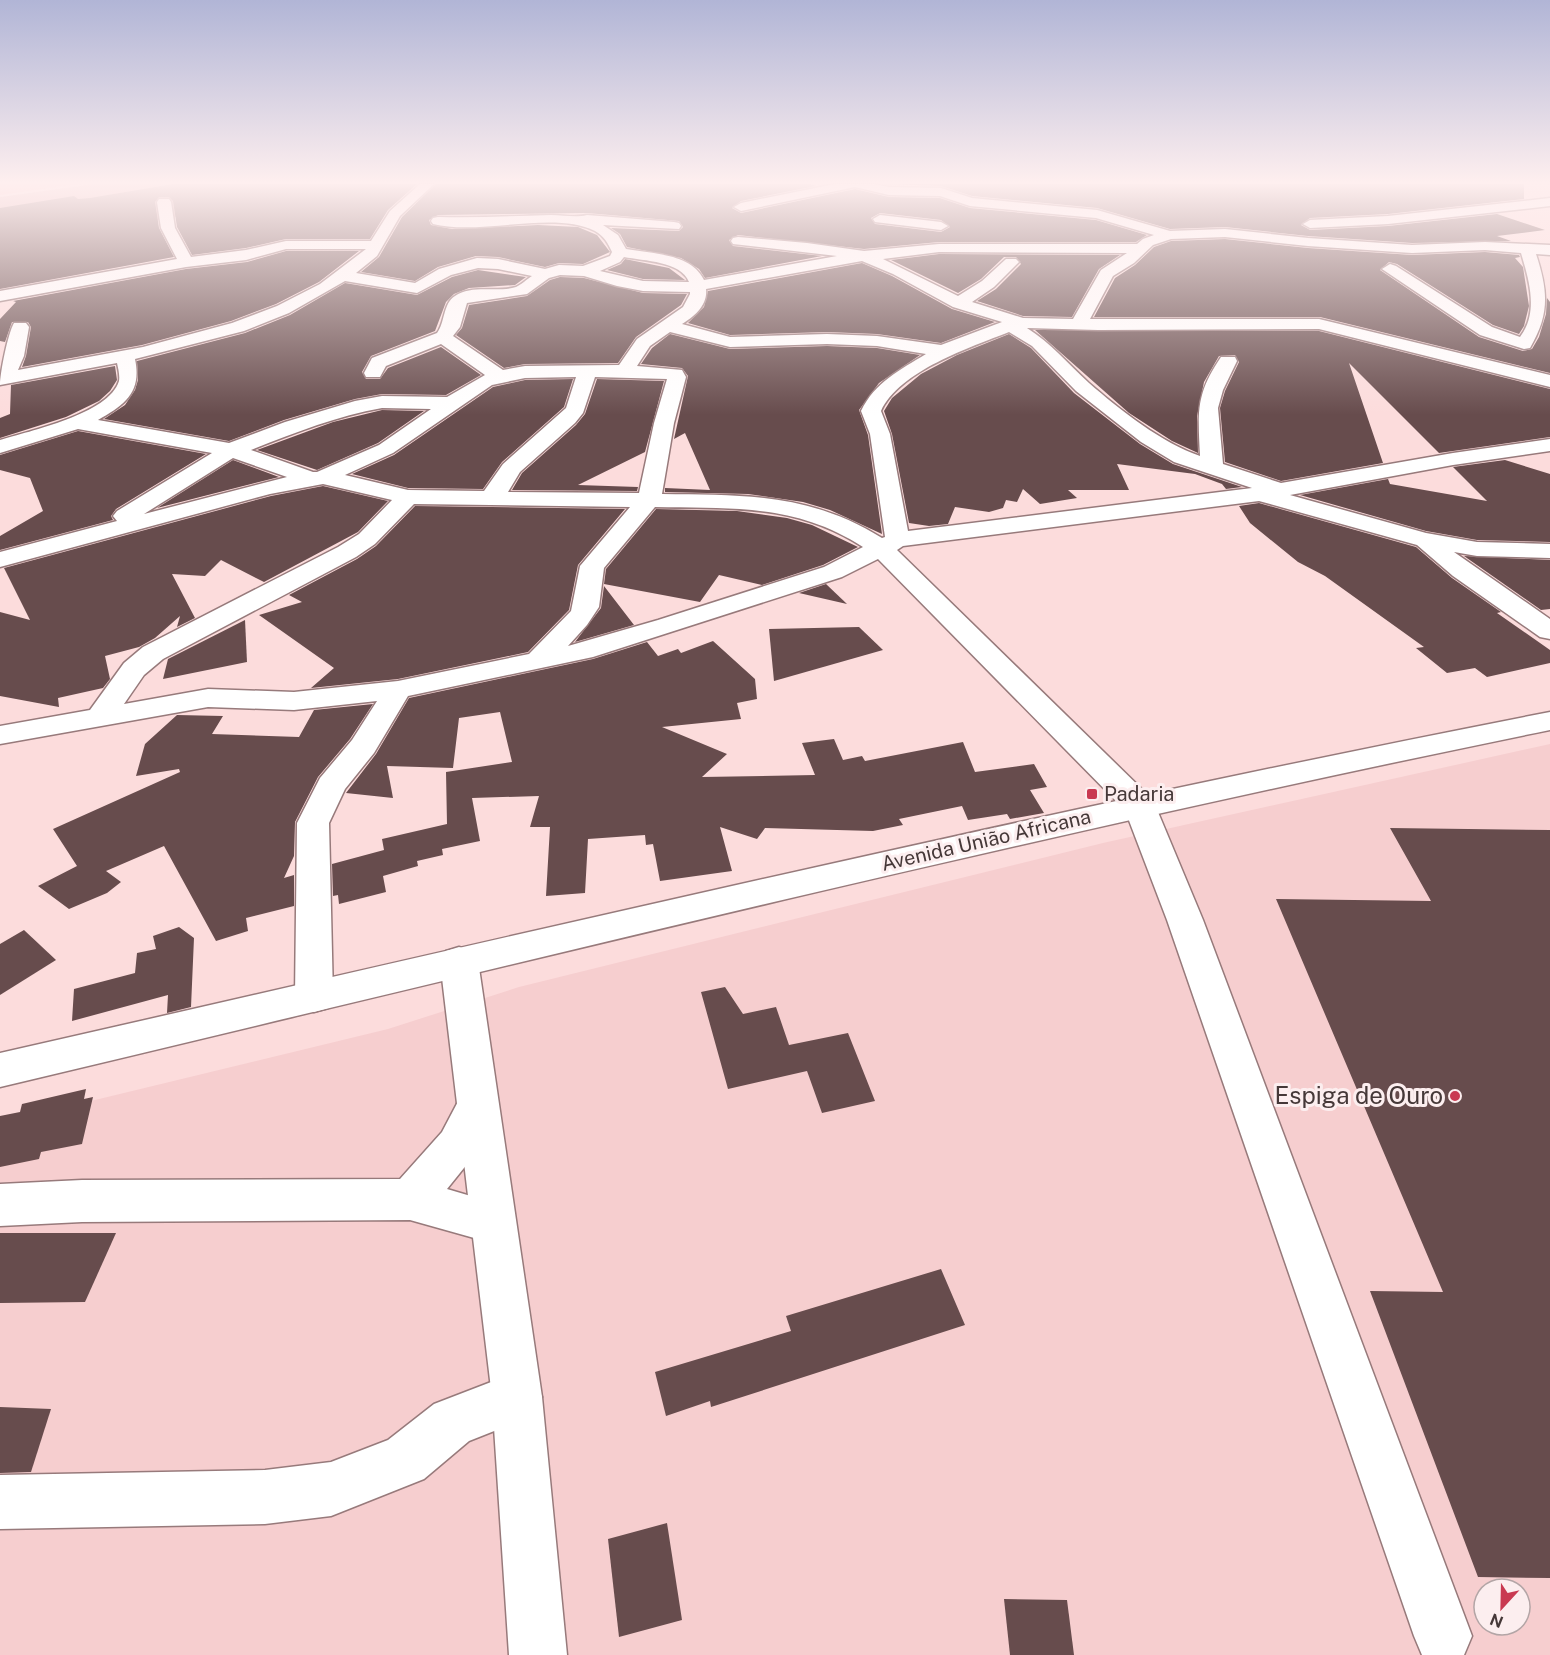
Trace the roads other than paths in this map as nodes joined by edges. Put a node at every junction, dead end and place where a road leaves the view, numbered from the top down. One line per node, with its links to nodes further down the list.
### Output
1 (193, 261): 9 (main road)
2 (364, 261): 14 (main road)
3 (609, 261): 12 (main road)
4 (665, 261): 16 (main road)
5 (835, 261): 16 (main road)
6 (876, 261): 21 (main road)
7 (1127, 261): 23 (main road)
8 (1530, 261): 27 (main road)
9 (186, 262): 20 (main road)
10 (1011, 262): 21 (main road)
11 (1390, 269): 27 (main road)
12 (585, 271): 13 (main road); 15 (main road)
13 (546, 274): 14 (main road); 18 (main road)
14 (343, 276): 29 (main road)
15 (643, 286): 16 (main road); 17 (main road)
16 (698, 286): 24 (main road)
17 (590, 290)
18 (521, 291): 19 (main road); 26 (main road)
19 (552, 291)
20 (0, 296)
21 (959, 303): 22 (main road)
22 (1016, 324): 23 (main road); 28 (main road); 43 (main road)
23 (1079, 324): 35 (main road)
24 (668, 326): 28 (main road); 31 (main road)
25 (20, 327): 36 (main road)
26 (443, 337): 33 (main road); 34 (main road)
27 (1524, 344): 35 (main road)
28 (943, 351): 51 (main road)
29 (125, 354): 36 (main road); 39 (main road)
30 (1228, 361): 43 (main road)
31 (625, 371): 32 (main road); 48 (main road)
32 (587, 373): 34 (main road); 47 (main road)
33 (373, 374)
34 (500, 376): 38 (main road)
35 (1528, 376): 37 (main road)
36 (3, 378)
37 (1550, 381)
38 (454, 403): 42 (main road); 44 (main road)
39 (76, 422): 41 (main road); 42 (main road)
40 (1550, 446): 45 (main road)
41 (0, 447)
42 (231, 450): 44 (main road); 49 (main road)
43 (1212, 468): 45 (main road)
44 (317, 478): 46 (main road); 49 (main road)
45 (1268, 492): 50 (main road); 51 (main road)
46 (408, 497): 47 (main road); 59 (main road)
47 (489, 498): 48 (main road)
48 (649, 500): 51 (main road); 57 (main road)
49 (93, 535): 53 (main road)
50 (1424, 540): 52 (main road); 56 (main road)
51 (890, 544): 54 (main road); 55 (main road)
52 (1550, 551)
53 (0, 560)
54 (833, 572): 55 (main road); 57 (main road)
55 (917, 585): 62 (main road)
56 (1550, 631)
57 (539, 660): 58 (main road)
58 (398, 690): 59 (main road); 64 (main road)
59 (100, 716): 61 (main road)
60 (1550, 721): 62 (main road, Avenida União Africana)
61 (0, 735)
62 (1140, 805): 63 (main road, Avenida União Africana); 72 (main road)
63 (459, 961): 64 (main road, Avenida União Africana); 66 (main road)
64 (314, 998): 65 (main road, Avenida União Africana)
65 (0, 1070)
66 (477, 1107): 67 (main road); 69 (main road)
67 (410, 1199): 68 (main road); 69 (main road)
68 (0, 1205)
69 (492, 1222): 70 (main road)
70 (517, 1397): 71 (main road); 73 (main road)
71 (0, 1502)
72 (1443, 1636)
73 (538, 1655)

